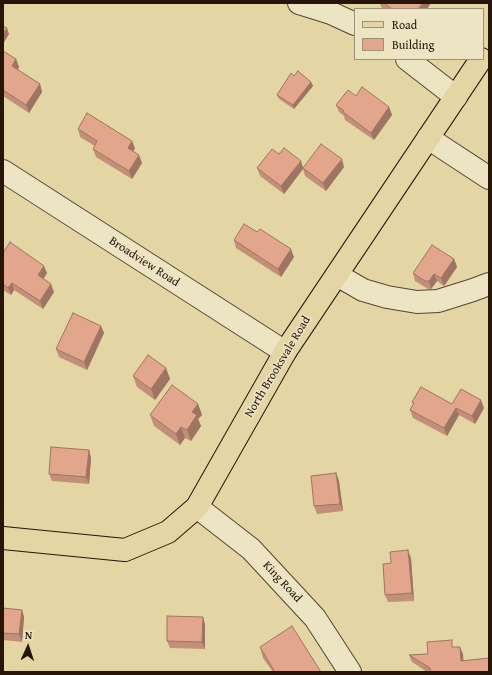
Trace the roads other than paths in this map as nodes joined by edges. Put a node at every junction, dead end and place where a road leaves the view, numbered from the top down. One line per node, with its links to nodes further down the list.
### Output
1 (299, 3): 2 (street)
2 (354, 24)
3 (408, 60): 5 (street)
4 (481, 60): 5 (main road, North Brooksvale Road)
5 (456, 97): 6 (main road, North Brooksvale Road)
6 (428, 138): 8 (street); 9 (main road, North Brooksvale Road)
7 (3, 171): 11 (street, Broadview Road)
8 (489, 178)
9 (337, 275): 10 (street); 11 (main road, North Brooksvale Road)
10 (489, 284)
11 (285, 352): 12 (main road, North Brooksvale Road)
12 (197, 507): 13 (main road, North Brooksvale Road); 14 (street, King Road)
13 (3, 538)
14 (350, 672)

